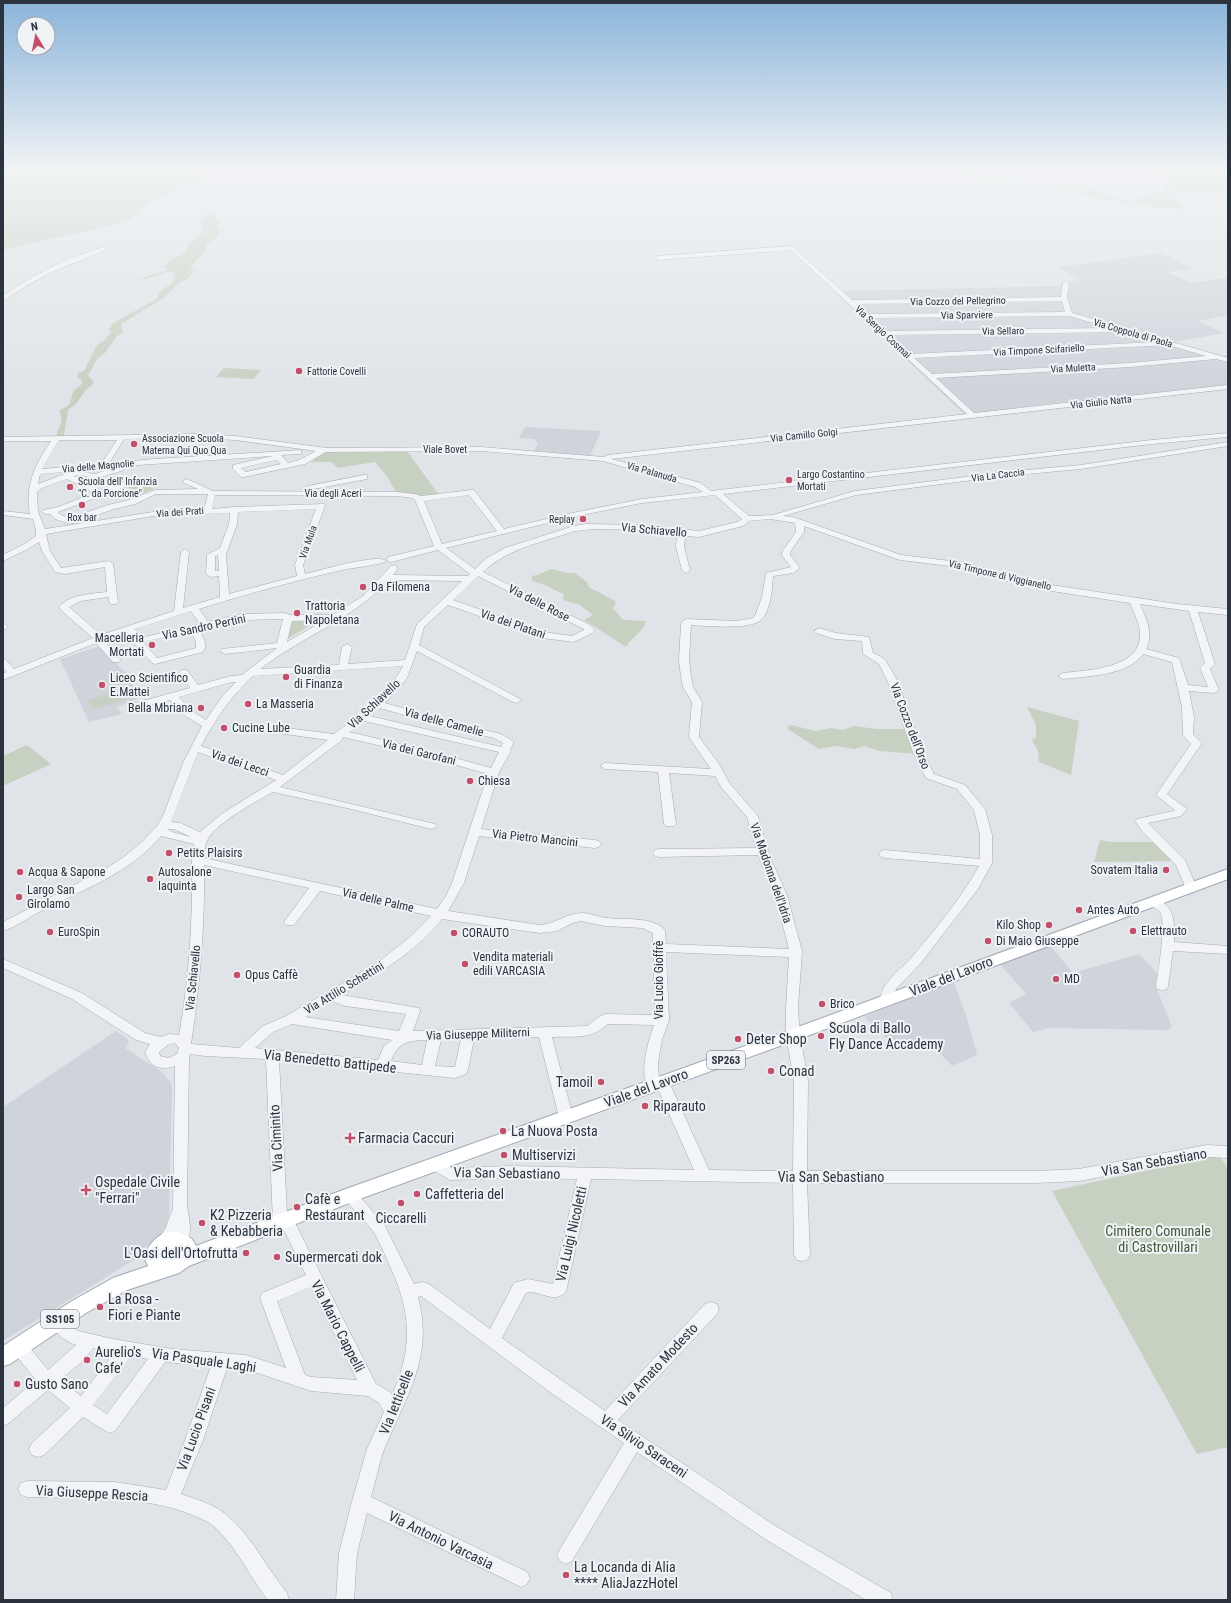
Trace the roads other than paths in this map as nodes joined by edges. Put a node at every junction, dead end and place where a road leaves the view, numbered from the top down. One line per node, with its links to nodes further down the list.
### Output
1 (104, 249): 4 (street)
2 (658, 258): 6 (street, Via Sergio Cosmai)
3 (1066, 283): 5 (street)
4 (3, 299)
5 (1065, 299): 6 (street, Via Cozzo del Pellegrino); 7 (street)
6 (851, 302): 8 (street, Via Sergio Cosmai)
7 (1069, 314): 8 (street, Via Sparviere); 9 (street, Via Coppola di Paola)
8 (866, 316): 10 (street, Via Sergio Cosmai)
9 (1123, 330): 10 (street, Via Sellaro); 11 (street, Via Coppola di Paola)
10 (884, 333): 12 (street, Via Sergio Cosmai)
11 (1168, 343): 12 (street, Via Timpone Scifariello); 13 (street, Via Coppola di Paola)
12 (909, 356): 15 (street, Via Sergio Cosmai)
13 (1215, 357): 14 (street, Via Coppola di Paola); 15 (street, Via Muletta)
14 (1228, 360)
15 (931, 376): 17 (street, Via Sergio Cosmai)
16 (1228, 387): 17 (street, Via Giulio Natta)
17 (973, 416): 27 (street, Via Camillo Golgi)
18 (1228, 435): 41 (street)
19 (122, 437): 20 (street, Viale Bovet); 23 (street, Viale Bovet); 32 (street)
20 (57, 438): 21 (street, Viale Bovet); 34 (street)
21 (3, 439)
22 (1228, 444): 51 (street, Via La Caccia)
23 (296, 448): 24 (street, Viale Bovet); 26 (street)
24 (327, 450): 25 (street, Via delle Magnolie); 28 (street, Viale Bovet); 29 (street)
25 (303, 452): 26 (street, Via delle Magnolie); 29 (street)
26 (282, 453): 30 (street, Via delle Magnolie)
27 (634, 454): 28 (street, Via Camillo Golgi); 33 (street)
28 (593, 458): 33 (street, Via Palanuda)
29 (308, 459): 31 (street)
30 (129, 463): 32 (street, Via delle Magnolie); 35 (street)
31 (286, 465): 31 (street)
32 (103, 466): 34 (street, Via delle Magnolie)
33 (630, 467): 41 (street, Via Palanuda)
34 (37, 472): 39 (street)
35 (68, 476): 39 (street); 42 (street)
36 (364, 477): 43 (street)
37 (135, 480): 42 (street)
38 (188, 481): 40 (street)
39 (33, 491): 50 (street)
40 (210, 492): 43 (street, Via degli Aceri); 47 (street); 48 (street, Via degli Aceri)
41 (712, 492): 52 (street, Via Palanuda); 55 (street)
42 (100, 493): 48 (street)
43 (292, 493): 44 (street, Via degli Aceri)
44 (419, 499): 55 (street); 57 (street)
45 (321, 506): 46 (street, Via dei Prati); 67 (street, Via Mula)
46 (234, 509): 47 (street, Via dei Prati); 58 (street)
47 (208, 510): 54 (street, Via dei Prati)
48 (52, 511): 50 (street)
49 (3, 513): 50 (street)
50 (35, 514): 54 (street)
51 (770, 517): 52 (street); 53 (street)
52 (747, 519): 56 (street, Via Schiavello)
53 (799, 523): 71 (street, Via Timpone di Viggianello); 114 (street, Via Madonna dell'Idria)
54 (41, 532): 61 (street); 83 (street)
55 (500, 532): 57 (street)
56 (681, 533): 64 (street); 66 (street, Via Schiavello)
57 (438, 546): 59 (street); 66 (street)
58 (223, 550): 65 (street); 65 (street)
59 (422, 551): 62 (street); 63 (street)
60 (185, 552): 74 (street)
61 (3, 558)
62 (383, 564): 63 (street); 63 (street); 67 (street); 68 (street)
63 (397, 566): 68 (street)
64 (686, 570)
65 (223, 573): 69 (street)
66 (474, 575): 68 (street); 70 (street, Via Schiavello); 82 (street, Via delle Rose)
67 (303, 578): 69 (street)
68 (384, 579): 77 (street)
69 (226, 597): 72 (street)
70 (446, 601): 82 (street, Via dei Platani); 86 (street, Via Schiavello)
71 (1134, 601): 73 (street, Via Timpone di Viggianello); 88 (street)
72 (193, 607): 74 (street); 78 (street)
73 (1193, 609): 75 (street, Via Timpone di Viggianello); 100 (street)
74 (178, 612): 79 (street)
75 (1228, 612)
76 (288, 618): 77 (street, Via Sandro Pertini); 78 (street, Via Sandro Pertini); 85 (street)
77 (333, 618): 85 (street)
78 (205, 625): 80 (street, Via Sandro Pertini)
79 (129, 628): 83 (street); 84 (street)
80 (193, 628): 84 (street, Via Sandro Pertini); 84 (street)
81 (819, 631): 129 (street, Via Cozzo dell'Orso)
82 (581, 635)
83 (98, 639): 90 (street); 94 (street)
84 (137, 641)
85 (284, 646): 89 (street); 96 (street)
86 (414, 646): 92 (street, Via Schiavello); 102 (street)
87 (347, 647): 93 (street)
88 (1140, 650): 97 (street); 100 (street)
89 (225, 651)
90 (116, 660)
91 (3, 662): 94 (street)
92 (410, 663): 93 (street); 103 (street, Via Schiavello)
93 (342, 667): 96 (street)
94 (13, 672): 98 (street)
95 (184, 672): 99 (street)
96 (248, 675): 99 (street); 106 (street)
97 (1063, 676)
98 (3, 677)
99 (196, 688): 101 (street)
100 (1183, 688): 132 (street)
101 (172, 696): 104 (street); 106 (street)
102 (517, 700)
103 (378, 704): 105 (street, Via Schiavello); 109 (street, Via delle Camelie)
104 (138, 705)
105 (362, 717): 108 (street, Via Schiavello); 109 (street)
106 (208, 725): 110 (street)
107 (278, 730): 108 (street, Via dei Garofani)
108 (340, 736): 113 (street, Via dei Garofani); 115 (street, Via Schiavello)
109 (507, 747): 113 (street, Via Attilio Schettini)
110 (196, 748): 115 (street, Via dei Lecci); 117 (street)
111 (605, 766): 112 (street)
112 (663, 770): 114 (street); 118 (street)
113 (494, 772): 122 (street, Via Attilio Schettini)
114 (718, 774): 126 (street, Via Madonna dell'Idria)
115 (284, 779): 116 (street, Via Schiavello)
116 (271, 788): 119 (street); 124 (street, Via Schiavello)
117 (169, 814): 120 (street); 121 (street)
118 (670, 824)
119 (431, 826)
120 (162, 827): 121 (street, Via delle Palme); 123 (street)
121 (174, 831): 123 (street); 124 (street, Via delle Palme)
122 (475, 832): 125 (street, Via Pietro Mancini); 134 (street, Via Attilio Schettini)
123 (148, 843): 136 (street)
124 (198, 844): 131 (street, Via delle Palme); 153 (street, Via Schiavello)
125 (595, 844)
126 (762, 851): 127 (street); 140 (street, Via Madonna dell'Idria)
127 (659, 853)
128 (885, 854): 129 (street)
129 (986, 863): 144 (street, Via Cozzo dell'Orso)
130 (1228, 874): 132 (main road, Viale del Lavoro / SP263)
131 (317, 886): 134 (street, Via delle Palme); 135 (street)
132 (1191, 888): 133 (main road, Viale del Lavoro / SP263)
133 (1154, 902): 137 (street); 144 (main road, Viale del Lavoro / SP263)
134 (439, 914): 138 (street, Via Lucio Gioffrè); 143 (street, Via Attilio Schettini)
135 (290, 922)
136 (3, 925)
137 (1167, 946): 139 (street); 142 (street)
138 (660, 948): 140 (street); 146 (street, Via Lucio Gioffrè)
139 (1228, 950)
140 (796, 953): 149 (street, Via Madonna dell'Idria)
141 (3, 963): 152 (street)
142 (1162, 986)
143 (332, 996): 145 (street, Via Attilio Schettini); 150 (street)
144 (886, 1000): 149 (main road, Viale del Lavoro / SP263)
145 (291, 1019): 150 (street, Via Giuseppe Militerni); 155 (street, Via Attilio Schettini)
146 (662, 1020): 147 (street, Via Giuseppe Militerni); 161 (street, Via Lucio Gioffrè)
147 (544, 1032): 148 (street, Via Giuseppe Militerni); 162 (street)
148 (468, 1034): 151 (street, Via Giuseppe Militerni); 159 (street, Via Benedetto Battipede)
149 (793, 1035): 161 (main road, Viale del Lavoro / SP263); 167 (street, Via Madonna dell'Idria)
150 (404, 1036): 151 (street, Via Giuseppe Militerni); 158 (street)
151 (435, 1036): 159 (street)
152 (141, 1037): 153 (street); 154 (street)
153 (178, 1047): 154 (street); 155 (street, Via Benedetto Battipede); 157 (street); 160 (street, Via Schiavello)
154 (152, 1052): 157 (street)
155 (243, 1052): 156 (street, Via Benedetto Battipede)
156 (272, 1054): 158 (street, Via Benedetto Battipede); 169 (street, Via Ciminito)
157 (166, 1064): 160 (street)
158 (382, 1066): 159 (street, Via Benedetto Battipede)
159 (427, 1071)
160 (182, 1076): 171 (street, Via Schiavello)
161 (658, 1084): 162 (main road, Viale del Lavoro / SP263); 166 (street, Via Lucio Gioffrè)
162 (566, 1117): 164 (main road, Viale del Lavoro / SP263)
163 (1228, 1152): 167 (street, Via San Sebastiano)
164 (434, 1164): 165 (street, Via San Sebastiano); 168 (main road, Viale del Lavoro / SP263)
165 (585, 1174): 166 (street, Via San Sebastiano); 178 (street, Via Luigi Nicoletti)
166 (704, 1176): 167 (street, Via San Sebastiano)
167 (800, 1177): 172 (street, Via Madonna dell'Idria)
168 (350, 1195): 169 (main road, Viale del Lavoro / SP263); 174 (street, Via Ietticelle)
169 (283, 1220): 170 (main road, Viale del Lavoro / SP263); 173 (street, Via Mario Cappelli)
170 (223, 1244): 171 (main road, Viale del Lavoro / SS105)
171 (173, 1252): 176 (main road, Viale del Lavoro / SS105)
172 (802, 1255)
173 (315, 1278): 184 (street); 185 (street, Via Mario Cappelli)
174 (409, 1292): 178 (street, Via Silvio Saraceni); 187 (street, Via Ietticelle)
175 (711, 1309): 189 (street, Via Amato Modesto)
176 (57, 1321): 177 (street, Via Pasquale Laghi); 180 (main road, Viale del Lavoro / SS105)
177 (90, 1340): 179 (street, Via Pasquale Laghi); 183 (street)
178 (492, 1341): 189 (street, Via Silvio Saraceni)
179 (127, 1349): 181 (street, Via Pasquale Laghi); 186 (street)
180 (11, 1352): 183 (street)
181 (161, 1354): 182 (street, Via Pasquale Laghi); 186 (street)
182 (220, 1360): 184 (street, Via Pasquale Laghi); 193 (street, Via Lucio Pisani)
183 (47, 1380): 186 (street); 188 (street)
184 (299, 1380): 185 (street, Via Pasquale Laghi)
185 (370, 1389): 187 (street)
186 (82, 1407): 191 (street)
187 (393, 1412): 194 (street, Via Ietticelle)
188 (3, 1418)
189 (606, 1421): 190 (street, Via Silvio Saraceni)
190 (635, 1440): 195 (street); 199 (street, Via Silvio Saraceni)
191 (38, 1449)
192 (27, 1489): 193 (street, Via Giuseppe Rescia)
193 (171, 1498): 197 (street, Via Giuseppe Rescia)
194 (361, 1501): 196 (street, Via Antonio Varcasia); 198 (street, Via Ietticelle)
195 (566, 1555)
196 (521, 1578)
197 (280, 1600)
198 (345, 1600)
199 (884, 1600)

